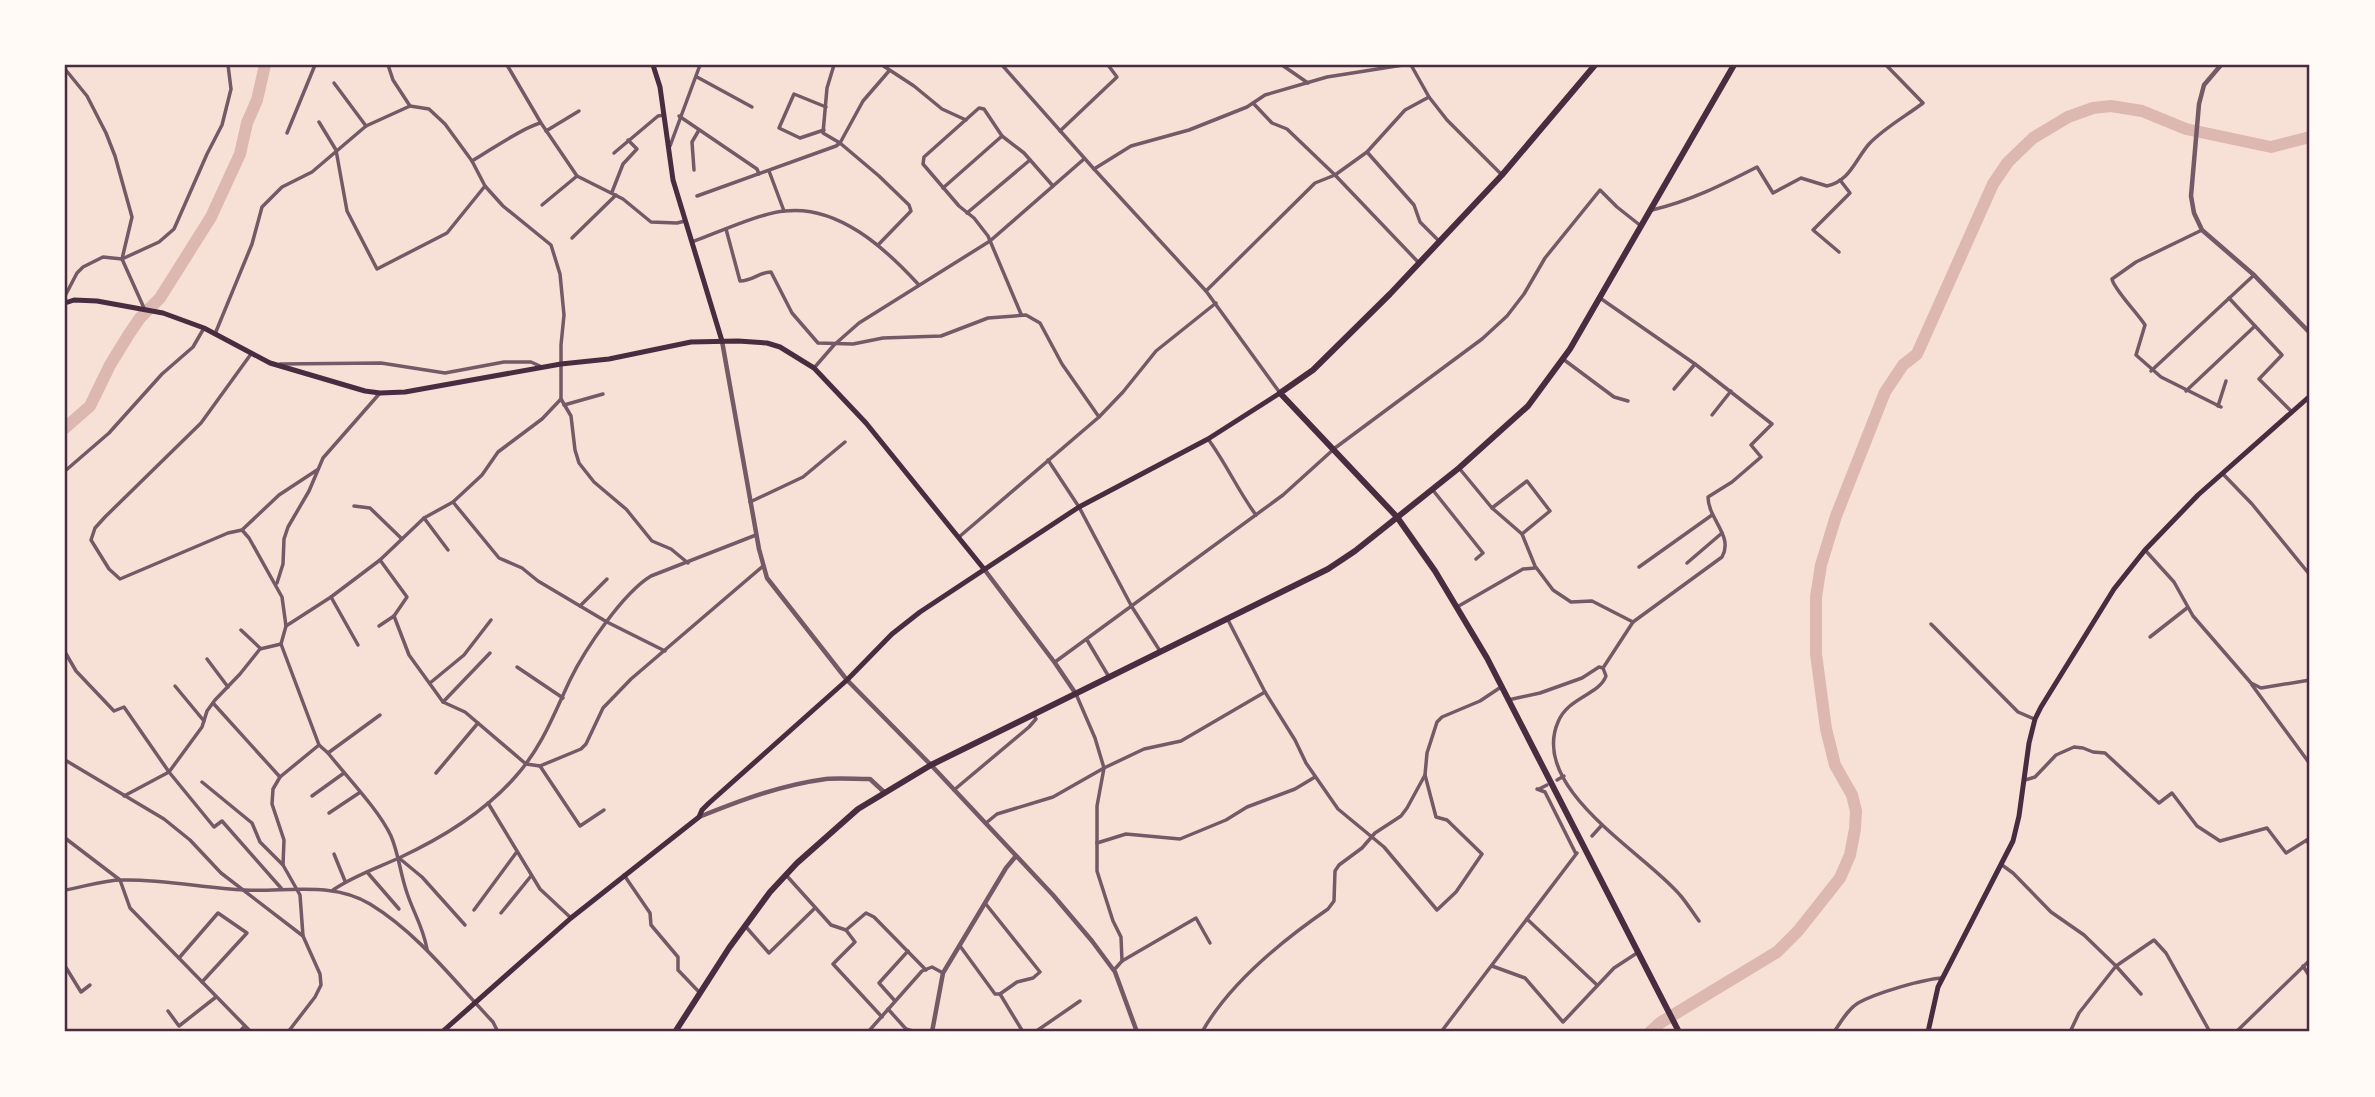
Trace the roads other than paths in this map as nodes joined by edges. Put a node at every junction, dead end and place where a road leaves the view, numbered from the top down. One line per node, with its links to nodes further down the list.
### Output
1 (228, 65): 77 (street)
2 (315, 65): 39 (street)
3 (388, 65): 25 (street)
4 (507, 65): 33 (street)
5 (653, 65): 29 (main road)
6 (700, 65): 20 (street)
7 (834, 65): 27 (street)
8 (882, 65): 19 (street)
9 (1002, 65): 38 (street)
10 (1108, 65): 38 (street)
11 (1282, 65): 22 (street)
12 (1403, 65): 22 (street)
13 (1411, 65): 23 (street)
14 (1595, 65): 55 (main road)
15 (1734, 65): 64 (main road)
16 (1885, 65): 57 (street)
17 (2221, 65): 70 (street)
18 (65, 69): 77 (street)
19 (890, 71): 31 (street); 42 (street)
20 (697, 77): 26 (street); 30 (street)
21 (334, 83): 34 (street)
22 (1308, 83): 24 (street)
23 (1429, 97): 45 (street); 55 (street)
24 (1253, 103): 50 (street); 53 (street)
25 (410, 106): 34 (street); 49 (street)
26 (752, 107)
27 (826, 107): 36 (street); 36 (street)
28 (579, 111): 37 (street)
29 (664, 115): 41 (street); 43 (main road)
30 (679, 116): 35 (street); 43 (street)
31 (966, 120): 40 (street); 60 (street)
32 (319, 122): 44 (street)
33 (541, 123): 37 (street); 49 (street)
34 (366, 126): 44 (street)
35 (699, 130): 51 (street); 54 (street)
36 (824, 130): 42 (street)
37 (546, 131): 56 (street)
38 (1060, 131): 48 (street)
39 (287, 133)
40 (1002, 136): 47 (street); 60 (street)
41 (628, 139): 46 (street); 61 (street)
42 (840, 143): 52 (street); 75 (street)
43 (669, 148): 67 (main road)
44 (336, 150): 58 (street); 92 (street)
45 (1367, 152): 53 (street); 72 (street)
46 (614, 153)
47 (1030, 159): 59 (street); 66 (street)
48 (1084, 159): 50 (street); 59 (street)
49 (472, 161): 58 (street)
50 (1094, 169): 81 (street)
51 (694, 170)
52 (769, 171): 54 (street); 65 (street)
53 (1335, 174): 78 (street); 81 (street)
54 (759, 175): 62 (street)
55 (1502, 175): 72 (main road)
56 (577, 176): 61 (street); 63 (street)
57 (1840, 180): 64 (street); 76 (street)
58 (485, 186): 99 (street)
59 (1053, 186): 74 (street)
60 (943, 188): 66 (street)
61 (614, 194): 67 (street); 71 (street)
62 (696, 196)
63 (542, 205)
64 (1650, 210): 68 (main road)
65 (784, 211): 69 (street); 75 (street)
66 (967, 213): 74 (street)
67 (685, 221): 73 (main road)
68 (1641, 226): 83 (main road); 119 (street)
69 (726, 229): 73 (street); 94 (street)
70 (2202, 230): 79 (street); 102 (street)
71 (572, 238)
72 (1439, 241): 78 (main road)
73 (692, 242): 93 (main road)
74 (990, 242): 80 (street); 88 (street)
75 (878, 245): 80 (street)
76 (1839, 252)
77 (122, 259): 82 (street); 87 (street)
78 (1419, 263): 108 (main road)
79 (2254, 275): 84 (street); 91 (street)
80 (918, 285): 94 (street)
81 (1206, 291): 86 (street)
82 (65, 296)
83 (1600, 298): 96 (main road); 98 (street)
84 (2229, 298): 89 (street); 102 (street)
85 (65, 303): 87 (main road)
86 (1216, 303): 108 (street); 116 (street)
87 (144, 308): 90 (main road)
88 (1021, 314): 94 (street); 116 (street)
89 (2255, 326): 106 (street); 114 (street)
90 (204, 328): 92 (main road); 123 (street)
91 (2310, 333)
92 (214, 334): 95 (main road)
93 (722, 341): 99 (main road); 101 (main road); 127 (street)
94 (834, 345): 101 (street)
95 (251, 354): 97 (main road); 135 (street)
96 (1563, 359): 112 (street); 121 (main road)
97 (274, 364): 100 (street); 107 (main road)
98 (1695, 364): 104 (street); 105 (street)
99 (561, 365): 100 (main road); 111 (street)
100 (542, 368): 107 (main road)
101 (814, 368): 139 (main road)
102 (2151, 371): 106 (street)
103 (2226, 382): 106 (street)
104 (1674, 389)
105 (1731, 391): 115 (street); 132 (street)
106 (2186, 391)
107 (380, 393): 122 (street)
108 (1280, 393): 117 (main road); 119 (main road)
109 (603, 394): 113 (street)
110 (2310, 396): 114 (main road)
111 (561, 399): 113 (street); 126 (street)
112 (1628, 401)
113 (564, 405): 145 (street)
114 (2292, 412): 124 (main road)
115 (1712, 415)
116 (1099, 417): 120 (street)
117 (1209, 439): 129 (main road); 131 (street)
118 (845, 442): 127 (street)
119 (1335, 448): 131 (street); 133 (main road)
120 (1048, 460): 129 (street); 139 (street)
121 (1459, 468): 125 (main road); 130 (street)
122 (318, 469): 135 (street); 153 (street)
123 (65, 471)
124 (2222, 473): 142 (main road); 151 (street)
125 (1432, 489): 133 (main road); 143 (street)
126 (453, 502): 134 (street); 155 (street)
127 (750, 502): 138 (street)
128 (354, 506): 140 (street)
129 (1079, 507): 150 (main road); 156 (street)
130 (1492, 508): 137 (street); 137 (street)
131 (1256, 515): 156 (street)
132 (1712, 515): 136 (street); 148 (street)
133 (1397, 517): 157 (main road); 161 (main road)
134 (424, 518): 140 (street); 141 (street)
135 (242, 530): 153 (street)
136 (1722, 533): 146 (street); 163 (street)
137 (1522, 534): 149 (street)
138 (756, 535): 145 (street); 147 (street)
139 (959, 537): 150 (main road)
140 (402, 539): 144 (street)
141 (449, 550)
142 (2145, 550): 158 (street); 197 (main road)
143 (1476, 559)
144 (380, 560): 154 (street); 159 (street)
145 (688, 563): 162 (street)
146 (1687, 563)
147 (763, 566): 173 (street); 182 (street)
148 (1639, 567)
149 (1536, 568): 157 (street); 163 (street)
150 (984, 569): 178 (street); 182 (main road)
151 (2310, 575)
152 (607, 579): 155 (street)
153 (277, 585): 165 (street)
154 (331, 597): 165 (street); 171 (street)
155 (580, 606): 162 (street)
156 (1132, 607): 169 (street); 176 (street)
157 (1457, 607): 188 (main road)
158 (2187, 608): 168 (street); 185 (street)
159 (394, 616): 166 (street); 184 (street)
160 (491, 620): 184 (street)
161 (1228, 620): 176 (main road); 189 (street)
162 (607, 622): 173 (street); 191 (street)
163 (1633, 622): 180 (street)
164 (1931, 624): 197 (street)
165 (286, 626): 170 (street)
166 (379, 626)
167 (242, 630): 172 (street)
168 (2150, 637)
169 (1087, 640): 178 (street); 181 (street)
170 (281, 644): 172 (street); 200 (street)
171 (358, 645)
172 (260, 649): 187 (street)
173 (665, 651): 206 (street)
174 (65, 652): 208 (street)
175 (490, 653): 193 (street)
176 (1161, 653): 181 (main road)
177 (207, 659): 187 (street)
178 (1055, 663): 190 (street)
179 (517, 667): 191 (street)
180 (1604, 668): 192 (street); 212 (street)
181 (1109, 678): 190 (main road)
182 (847, 680): 205 (street); 227 (main road)
183 (2310, 680): 185 (street)
184 (430, 683): 193 (street)
185 (2251, 683): 204 (street)
186 (175, 686): 198 (street)
187 (228, 687): 194 (street)
188 (1501, 687): 192 (main road); 211 (street)
189 (1265, 692): 207 (street); 214 (street)
190 (1076, 694): 196 (main road); 207 (street)
191 (563, 698): 203 (street)
192 (1508, 700): 269 (main road)
193 (443, 702): 199 (street)
194 (213, 703): 198 (street); 213 (street)
195 (380, 715): 201 (street)
196 (1034, 715): 205 (main road); 219 (street)
197 (2035, 719): 216 (main road)
198 (204, 721): 208 (street)
199 (478, 723): 203 (street); 209 (street)
200 (318, 745): 201 (street); 213 (street)
201 (328, 753): 210 (street)
202 (65, 761): 222 (street)
203 (526, 764): 206 (street); 224 (street)
204 (2310, 764)
205 (931, 765): 219 (street); 220 (main road)
206 (540, 766): 225 (street)
207 (1104, 768): 228 (street); 234 (street)
208 (169, 772): 222 (street); 251 (street)
209 (436, 773)
210 (344, 774): 221 (street); 223 (street)
211 (1425, 775): 231 (street); 231 (street)
212 (1564, 776): 215 (street); 229 (street)
213 (280, 777): 240 (street)
214 (1315, 777): 231 (street); 234 (street)
215 (1557, 780)
216 (2023, 780): 233 (street); 241 (main road)
217 (202, 782): 240 (street)
218 (1547, 785): 259 (street)
219 (954, 790): 228 (street)
220 (884, 792): 227 (street); 245 (main road)
221 (359, 793): 226 (street); 239 (street)
222 (124, 796): 250 (street)
223 (312, 796)
224 (488, 803): 236 (street); 239 (street)
225 (604, 810)
226 (330, 813)
227 (699, 817): 243 (main road)
228 (986, 823): 238 (street)
229 (1602, 825): 230 (street); 260 (street)
230 (1592, 835)
231 (1371, 837): 308 (street)
232 (65, 838): 246 (street)
233 (2308, 839): 235 (street)
234 (1097, 843): 272 (street)
235 (2310, 847)
236 (516, 853): 244 (street); 256 (street)
237 (334, 854): 247 (street)
238 (1016, 856): 253 (street); 278 (street)
239 (399, 858): 242 (street); 261 (street); 267 (street)
240 (283, 865): 248 (street)
241 (2002, 865): 276 (street); 281 (main road)
242 (367, 872): 247 (street); 255 (street)
243 (624, 875): 258 (main road); 285 (street)
244 (531, 876): 257 (street); 258 (street)
245 (786, 876): 254 (street); 262 (main road)
246 (120, 880): 249 (street); 250 (street); 270 (street)
247 (346, 881): 252 (street)
248 (297, 889): 251 (street); 252 (street); 264 (street)
249 (65, 890)
250 (245, 890): 251 (street); 264 (street)
251 (282, 890)
252 (333, 890): 267 (street)
253 (985, 903): 266 (street); 286 (street)
254 (815, 908): 262 (street); 263 (street)
255 (399, 909)
256 (474, 910)
257 (501, 913)
258 (571, 918): 291 (main road)
259 (1527, 919): 274 (street); 284 (street)
260 (1699, 921)
261 (465, 925)
262 (744, 926): 285 (main road)
263 (846, 930): 268 (street); 294 (street)
264 (303, 936): 298 (street)
265 (1210, 943): 272 (street)
266 (959, 944): 279 (street); 286 (street)
267 (427, 950): 291 (street)
268 (908, 951): 277 (street); 290 (street)
269 (1639, 951): 284 (street); 310 (main road)
270 (179, 958): 282 (street); 282 (street)
271 (2310, 960): 275 (street)
272 (1122, 961): 278 (street)
273 (65, 966): 283 (street)
274 (1492, 966): 284 (street); 309 (street)
275 (2303, 966): 280 (street); 315 (street)
276 (2116, 967): 287 (street); 313 (street); 314 (street)
277 (926, 970): 279 (street); 290 (street)
278 (1114, 970): 307 (street)
279 (943, 973): 304 (street)
280 (2310, 976)
281 (1942, 978): 311 (street); 312 (main road)
282 (202, 982): 288 (street)
283 (90, 985)
284 (1597, 986)
285 (700, 993): 301 (main road)
286 (1000, 994): 305 (street)
287 (2141, 994)
288 (216, 996): 293 (street); 295 (street)
289 (1080, 1001): 306 (street)
290 (895, 1002): 292 (street)
291 (475, 1004): 299 (main road); 300 (street)
292 (888, 1009): 294 (street); 303 (street)
293 (168, 1011)
294 (882, 1017): 302 (street)
295 (245, 1026): 296 (street); 297 (street)
296 (239, 1032)
297 (251, 1032)
298 (288, 1032)
299 (442, 1032)
300 (498, 1032)
301 (675, 1032)
302 (868, 1032)
303 (916, 1032)
304 (932, 1032)
305 (1023, 1032)
306 (1035, 1032)
307 (1137, 1032)
308 (1202, 1032)
309 (1441, 1032)
310 (1679, 1032)
311 (1834, 1032)
312 (1928, 1032)
313 (2070, 1032)
314 (2210, 1032)
315 (2236, 1032)

